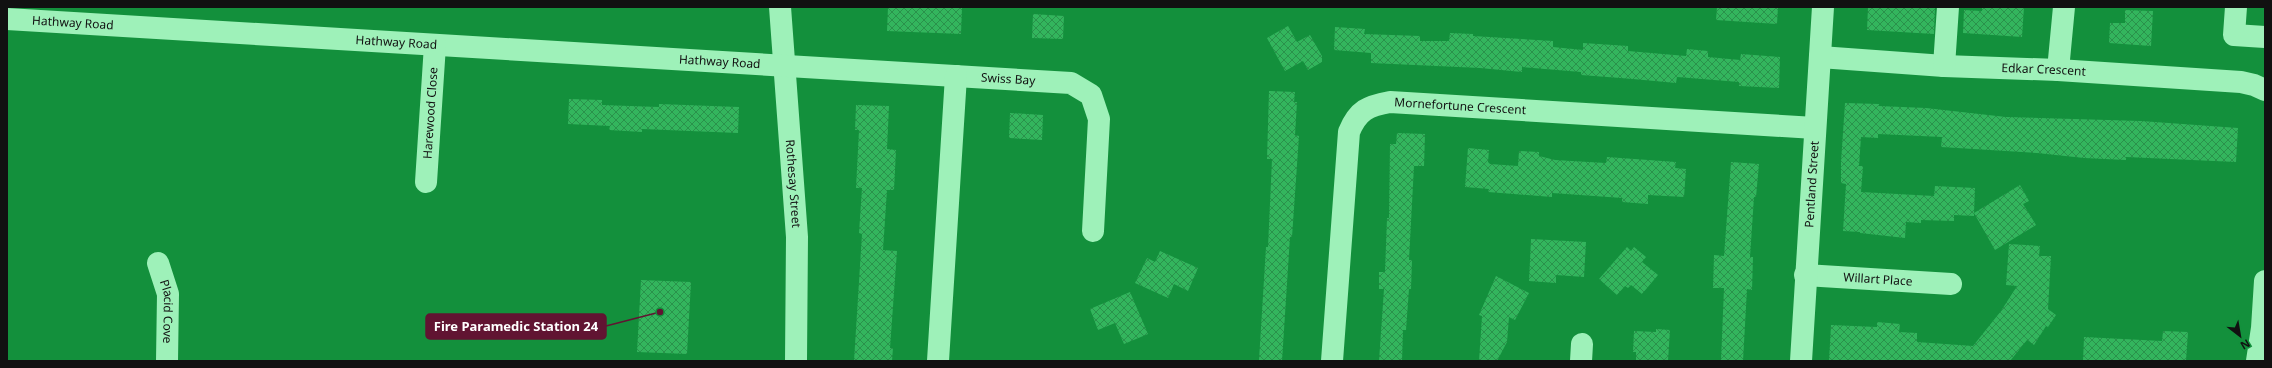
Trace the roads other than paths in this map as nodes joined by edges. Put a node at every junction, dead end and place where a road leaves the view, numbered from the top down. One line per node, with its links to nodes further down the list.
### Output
1 (780, 7): 10 (street, Rothesay Street)
2 (1823, 7): 9 (street, Pentland Street)
3 (1948, 7): 11 (street)
4 (2064, 7): 12 (street)
5 (2236, 7): 7 (street)
6 (7, 19): 8 (street, Hathway Road)
7 (2265, 37)
8 (434, 45): 10 (street, Hathway Road); 16 (street, Harewood Close)
9 (1820, 56): 11 (street, Edkar Crescent); 15 (street, Pentland Street)
10 (786, 65): 13 (street, Swiss Bay); 23 (street, Rothesay Street)
11 (1944, 66): 12 (street, Edkar Crescent)
12 (2058, 70): 14 (street, Edkar Crescent)
13 (956, 76): 17 (street, Swiss Bay); 24 (street)
14 (2265, 90)
15 (1815, 128): 19 (street, Pentland Street); 25 (street, Mornefortune Crescent)
16 (426, 182)
17 (1093, 231)
18 (158, 263): 22 (street, Placid Cove)
19 (1805, 275): 21 (street, Willart Place); 26 (street, Pentland Street)
20 (2265, 281): 27 (street)
21 (1951, 284)
22 (167, 361)
23 (796, 361)
24 (938, 361)
25 (1332, 361)
26 (1801, 361)
27 (2257, 361)

